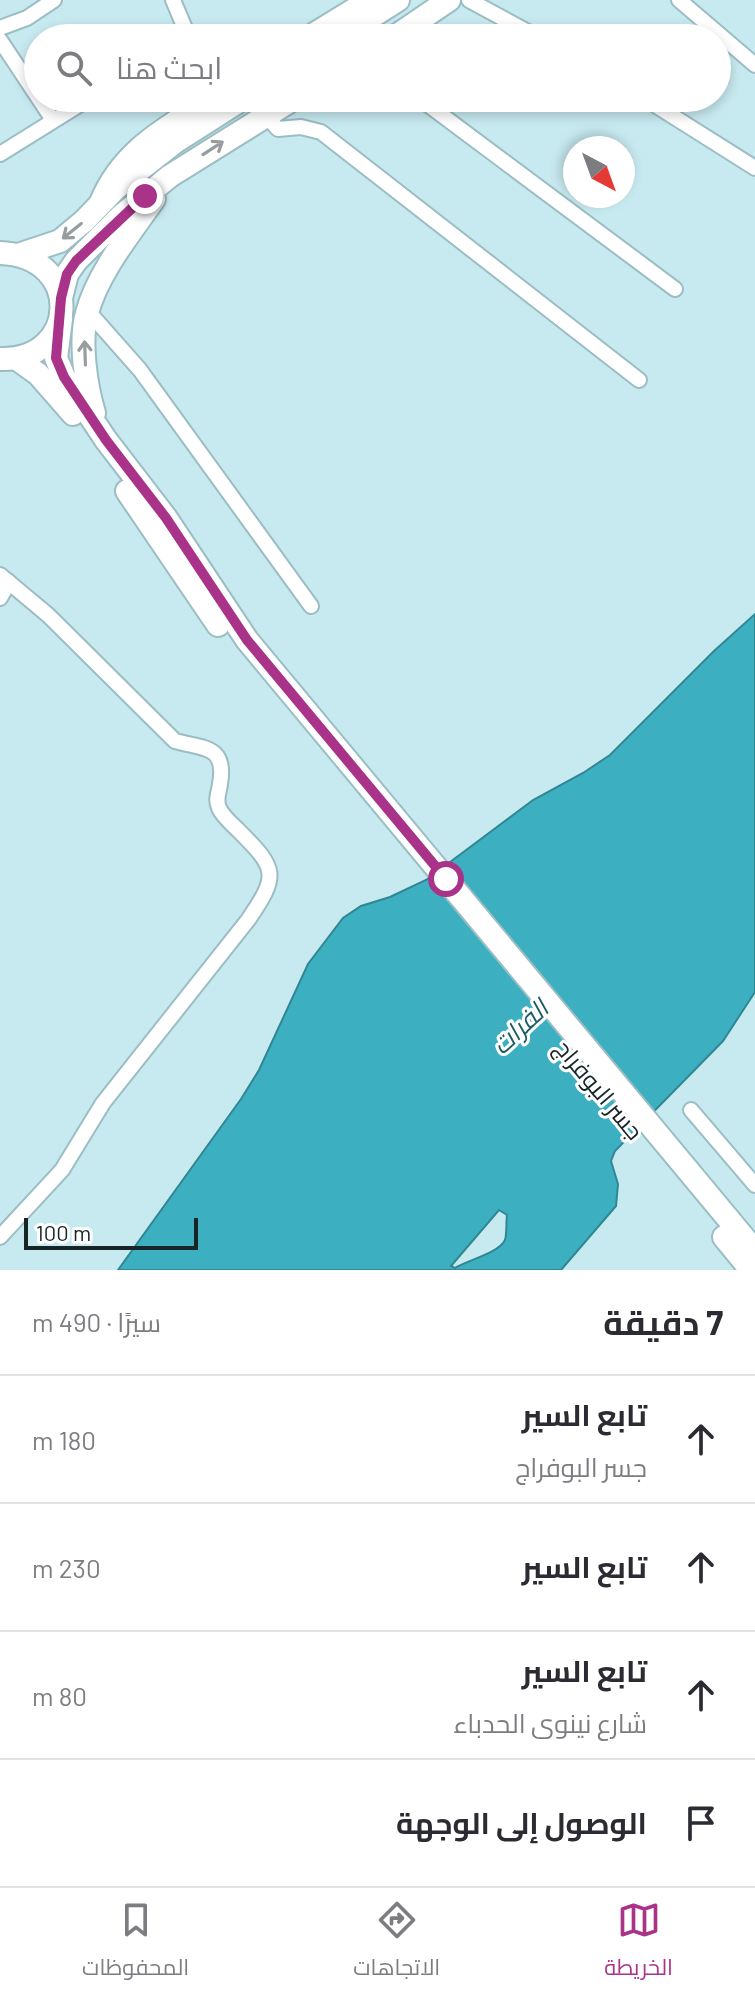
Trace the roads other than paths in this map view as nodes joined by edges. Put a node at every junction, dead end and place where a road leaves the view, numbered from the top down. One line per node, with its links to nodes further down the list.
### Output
1 (54, 0): 14 (street)
2 (173, 0): 8 (street)
3 (368, 0): 9 (street)
4 (398, 0): 10 (main road)
5 (449, 0): 11 (main road)
6 (469, 0): 12 (street)
7 (679, 0): 13 (street)
8 (183, 24)
9 (329, 24)
10 (360, 24)
11 (414, 24)
12 (513, 24)
13 (707, 24)
14 (0, 28)
15 (0, 40): 18 (street)
16 (731, 44): 17 (street)
17 (755, 65)
18 (24, 76)
19 (48, 112): 27 (street)
20 (66, 112): 27 (street)
21 (190, 112): 31 (street)
22 (222, 112): 31 (main road)
23 (272, 112): 26 (main road)
24 (438, 112): 33 (street)
25 (666, 112): 29 (street)
26 (266, 116): 30 (main road, one-way to 26); 37 (street)
27 (53, 120): 28 (street)
28 (0, 154)
29 (755, 168)
30 (170, 176): 34 (main road); 35 (main road)
31 (98, 207): 32 (main road, one-way to 32)
32 (10, 254): 34 (main road)
33 (675, 289)
34 (61, 308): 36 (main road); 38 (main road)
35 (87, 310): 38 (main road, one-way to 35); 41 (street)
36 (8, 359): 42 (main road)
37 (639, 380)
38 (99, 429): 42 (main road)
39 (5, 578): 40 (street); 45 (street)
40 (0, 598)
41 (311, 606)
42 (240, 644): 46 (main road, جسر البوفراج); 47 (main road, جسر البوفراج)
43 (691, 1110): 44 (street)
44 (755, 1185)
45 (0, 1237)
46 (755, 1251)
47 (751, 1270)

